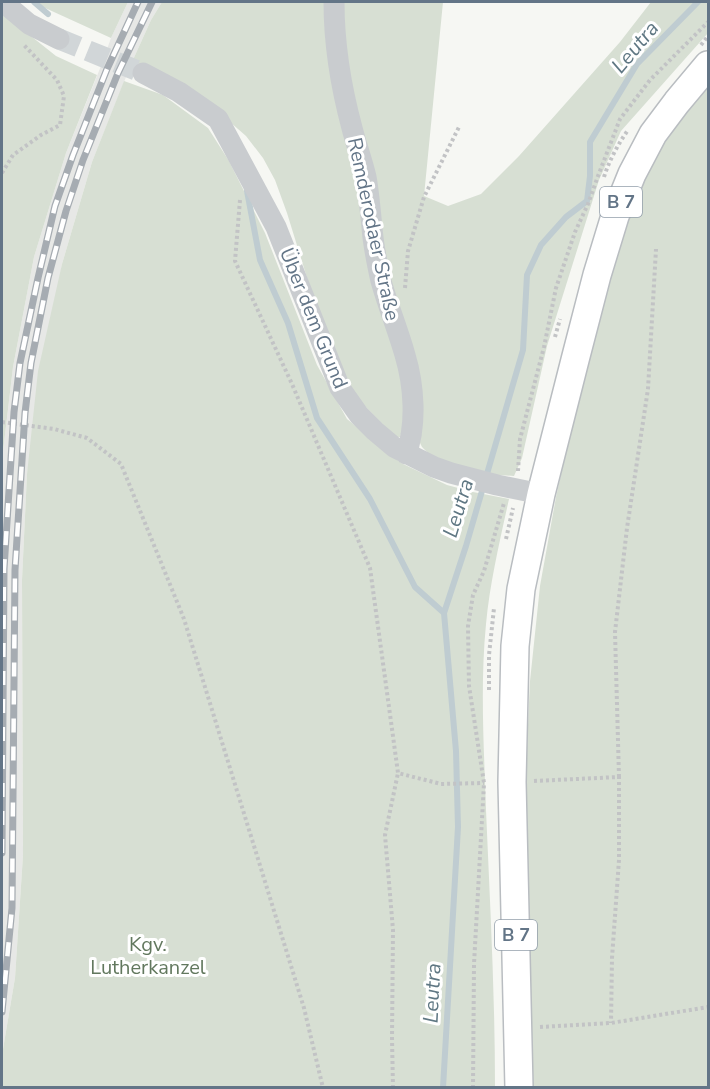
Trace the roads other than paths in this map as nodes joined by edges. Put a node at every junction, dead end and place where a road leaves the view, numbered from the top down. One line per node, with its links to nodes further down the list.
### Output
1 (3, 2): 3 (street)
2 (334, 2): 6 (street, Remderodaer Straße)
3 (59, 39)
4 (708, 65): 7 (main road, B 7)
5 (143, 73): 6 (street, Über dem Grund)
6 (406, 454): 7 (street, Über dem Grund)
7 (541, 494): 8 (main road, B 7)
8 (519, 1088)

